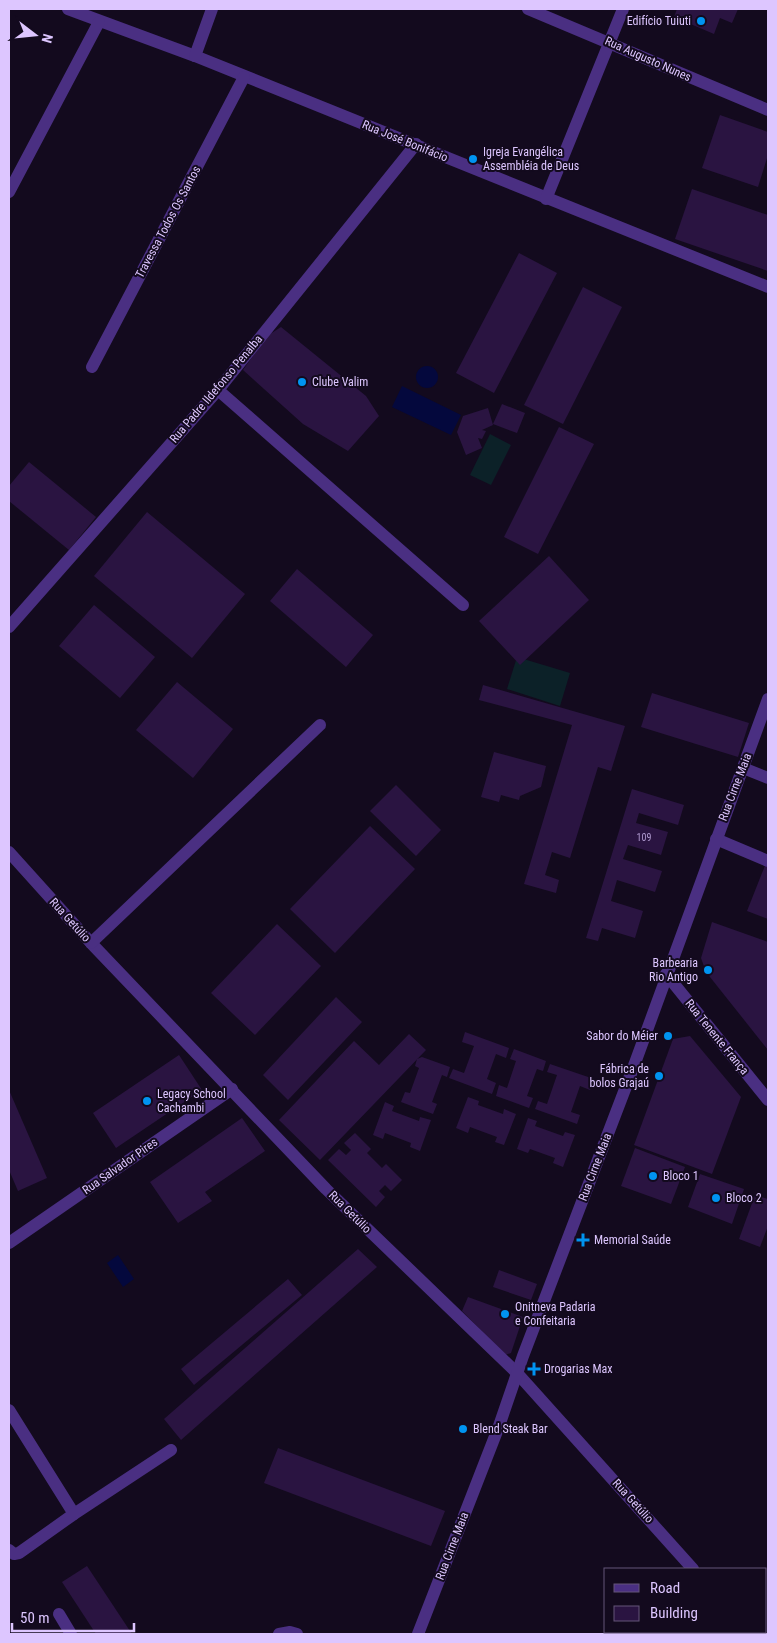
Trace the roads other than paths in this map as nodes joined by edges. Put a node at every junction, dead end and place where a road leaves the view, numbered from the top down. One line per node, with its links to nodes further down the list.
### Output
1 (68, 9): 5 (street, Rua José Bonifácio)
2 (212, 9): 7 (street)
3 (528, 9): 6 (street, Rua Augusto Nunes)
4 (623, 9): 6 (street)
5 (99, 22): 7 (street, Rua José Bonifácio); 11 (street)
6 (610, 42): 9 (street, Rua Augusto Nunes); 12 (street)
7 (195, 56): 8 (street, Rua José Bonifácio)
8 (244, 77): 10 (street, Rua José Bonifácio); 14 (street, Travessa Todos Os Santos)
9 (768, 110)
10 (416, 144): 12 (street, Rua José Bonifácio); 15 (street, Rua Padre Ildefonso Penalba)
11 (9, 192)
12 (546, 199): 13 (street, Rua José Bonifácio)
13 (768, 287)
14 (92, 367)
15 (218, 390): 16 (street); 17 (street, Rua Padre Ildefonso Penalba)
16 (463, 605)
17 (9, 627)
18 (768, 699): 20 (street, Rua Cirne Maia)
19 (320, 725): 25 (street)
20 (743, 768): 21 (street); 22 (street, Rua Cirne Maia)
21 (768, 778)
22 (716, 839): 24 (street); 26 (street, Rua Cirne Maia)
23 (9, 852): 25 (street, Rua Getúlio)
24 (768, 860)
25 (90, 943): 27 (street, Rua Getúlio)
26 (666, 974): 28 (street, Rua Tenente França); 30 (street, Rua Cirne Maia)
27 (232, 1089): 29 (street, Rua Salvador Pires); 30 (street, Rua Getúlio)
28 (768, 1100)
29 (9, 1243)
30 (517, 1373): 35 (street, Rua Getúlio); 40 (street, Rua Cirne Maia)
31 (9, 1410): 33 (street)
32 (171, 1450): 33 (street)
33 (74, 1514): 34 (street)
34 (9, 1550)
35 (692, 1568)
36 (59, 1614): 37 (street)
37 (71, 1634)
38 (280, 1634): 39 (street)
39 (297, 1634)
40 (418, 1634)

